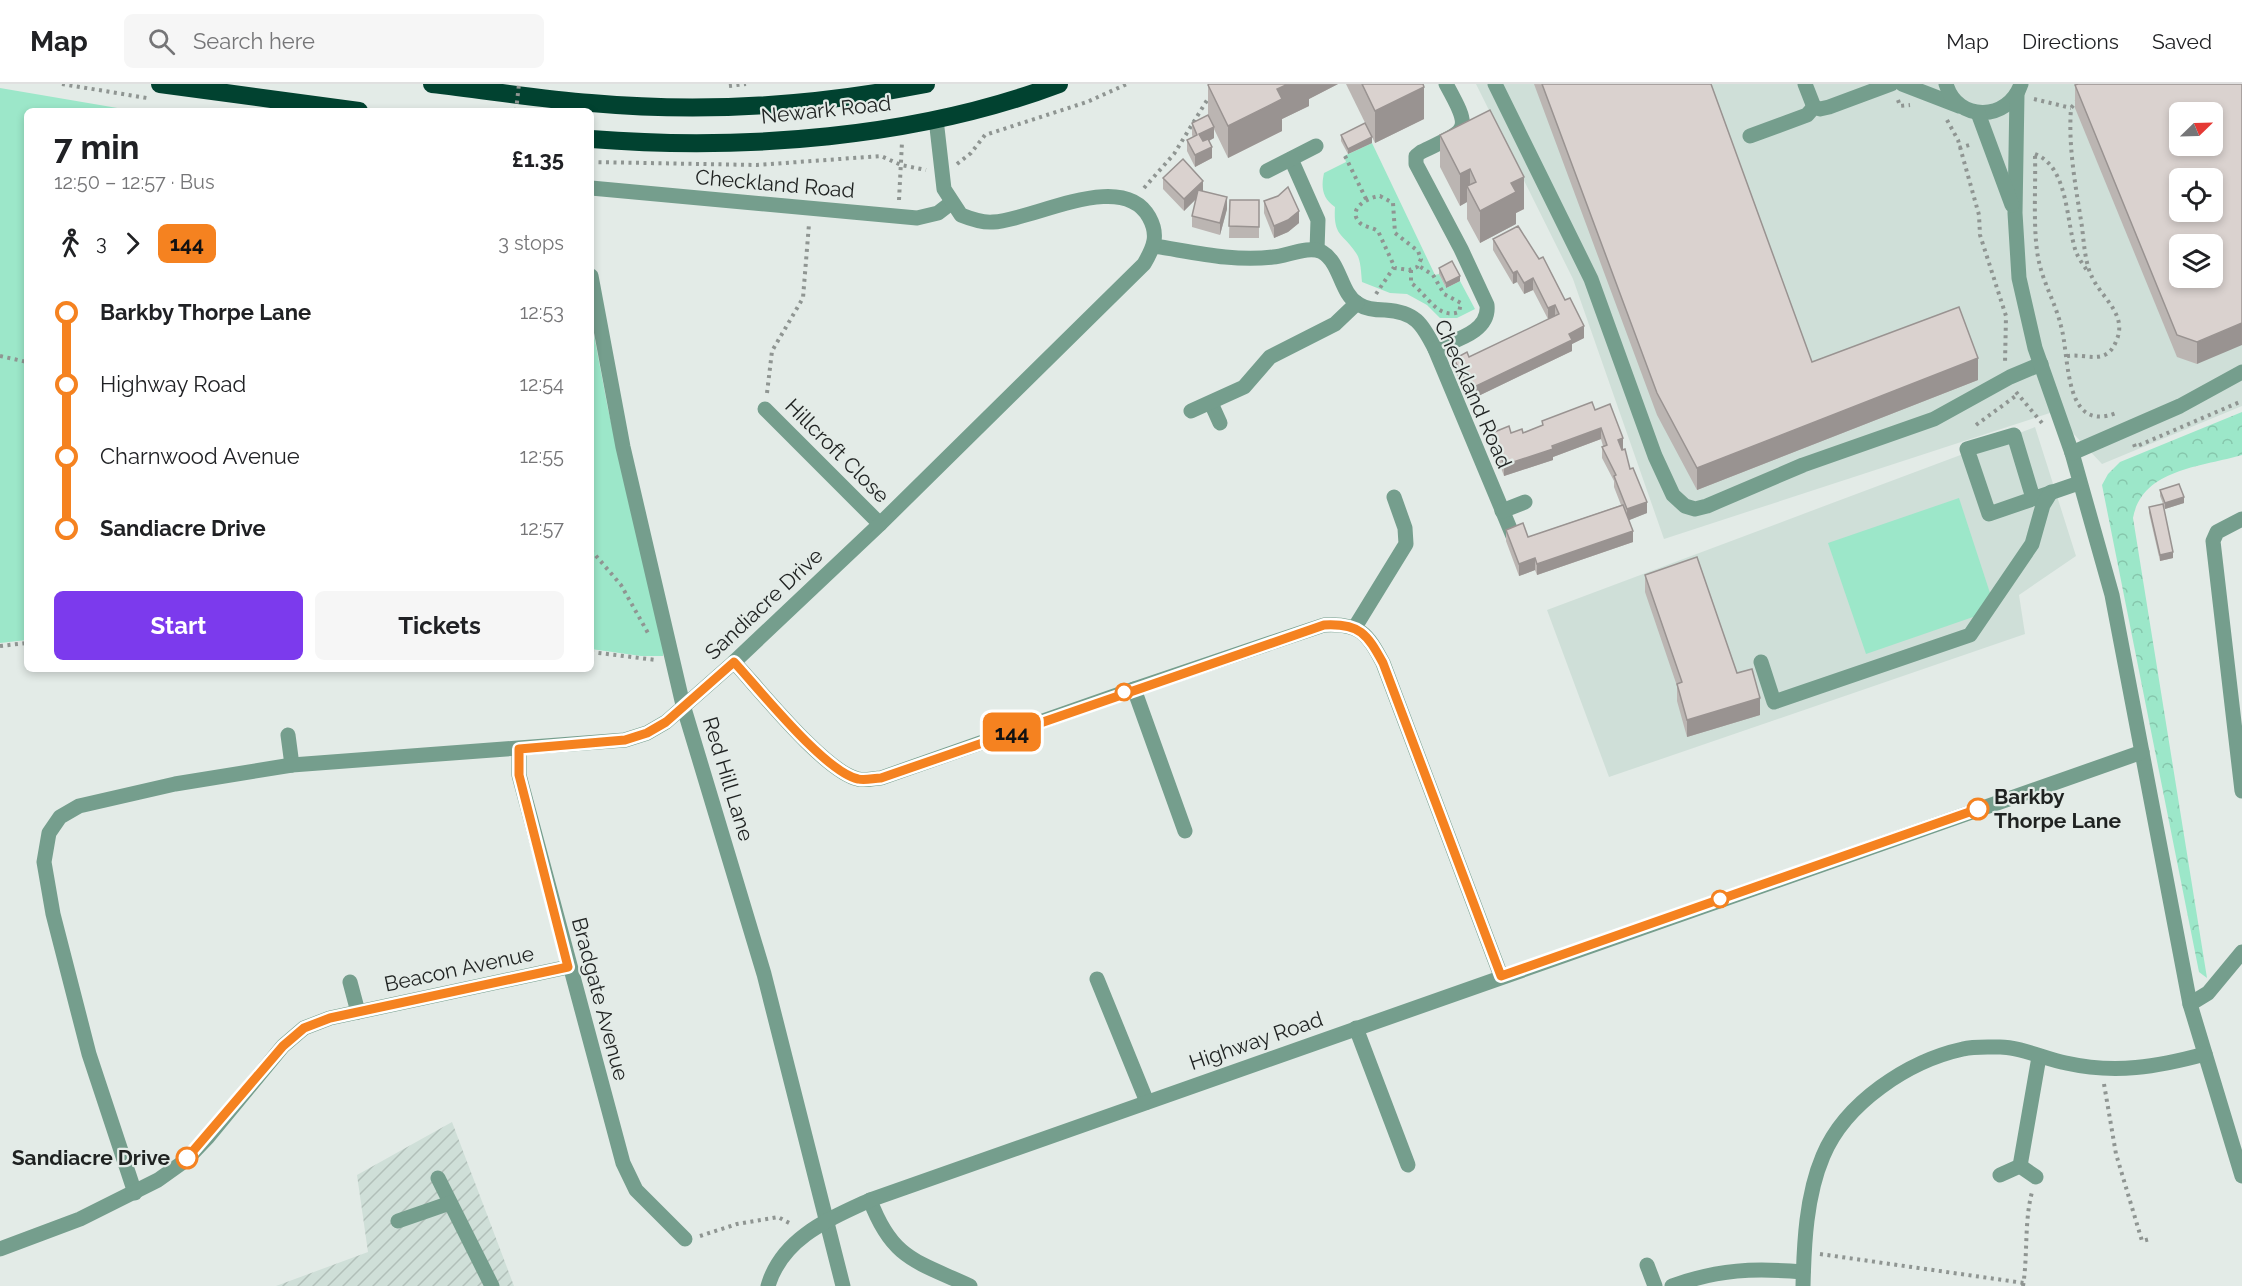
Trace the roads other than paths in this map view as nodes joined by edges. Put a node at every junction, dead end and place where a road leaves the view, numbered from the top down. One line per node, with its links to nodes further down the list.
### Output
1 (160, 84): 13 (highway)
2 (432, 84): 3 (highway, Newark Road)
3 (926, 84)
4 (1059, 84): 15 (highway, Newark Road)
5 (1446, 84): 28 (street)
6 (1495, 84): 29 (street)
7 (1805, 84): 11 (street)
8 (1946, 84): 12 (street)
9 (1897, 88): 11 (street); 12 (street)
10 (2023, 92): 14 (street); 23 (street)
11 (1814, 107): 16 (street)
12 (1962, 107): 14 (street)
13 (337, 108)
14 (1978, 113): 23 (street)
15 (936, 119): 17 (highway, Newark Road); 22 (street)
16 (1750, 136)
17 (594, 139)
18 (1316, 146): 19 (street)
19 (1291, 159): 20 (street); 25 (street)
20 (1267, 171)
21 (594, 189): 22 (street, Checkland Road)
22 (951, 202): 24 (street)
23 (2015, 213): 29 (street)
24 (1154, 246): 25 (street); 43 (street, Sandiacre Drive)
25 (1317, 250): 27 (street)
26 (594, 292): 50 (street, Red Hill Lane)
27 (1362, 306): 28 (street, Checkland Road); 31 (street)
28 (1435, 349): 41 (street, Checkland Road)
29 (2041, 364): 35 (street)
30 (2242, 372): 35 (street)
31 (1211, 403): 33 (street); 34 (street)
32 (765, 409): 43 (street, Hillcroft Close)
33 (1191, 411)
34 (1220, 423)
35 (2072, 453): 36 (street)
36 (2079, 483): 37 (street); 53 (street)
37 (2051, 492): 39 (street); 47 (street)
38 (1394, 497): 45 (street)
39 (2033, 498): 39 (street)
40 (1525, 502): 41 (street)
41 (1503, 511): 44 (street, Checkland Road)
42 (2242, 519): 49 (street)
43 (880, 524): 46 (street, Sandiacre Drive)
44 (1513, 536)
45 (1354, 627): 48 (street); 59 (street)
46 (734, 662): 48 (street); 50 (street, Sandiacre Drive)
47 (1761, 662)
48 (1134, 689): 56 (street)
49 (2236, 689): 55 (street)
50 (683, 705): 52 (street, Sandiacre Drive); 77 (street, Red Hill Lane)
51 (288, 735): 54 (street)
52 (519, 749): 54 (street, Sandiacre Drive); 58 (street, Bradgate Avenue)
53 (2142, 752): 59 (street, Highway Road); 62 (street)
54 (292, 765): 74 (street, Sandiacre Drive)
55 (2242, 791)
56 (1185, 831)
57 (2242, 952): 62 (street)
58 (568, 967): 63 (street, Beacon Avenue); 79 (street, Bradgate Avenue)
59 (1501, 976): 64 (street, Highway Road)
60 (1097, 979): 67 (street)
61 (350, 982): 63 (street)
62 (2190, 1004): 65 (street)
63 (358, 1012): 74 (street, Beacon Avenue)
64 (1356, 1028): 67 (street, Highway Road); 68 (street)
65 (2205, 1054): 66 (street); 71 (street)
66 (2039, 1057): 69 (street); 82 (street)
67 (1147, 1102): 75 (street, Highway Road)
68 (1408, 1165)
69 (2020, 1166): 70 (street); 72 (street)
70 (2000, 1174)
71 (2242, 1176)
72 (2036, 1177)
73 (438, 1178): 76 (street)
74 (135, 1193): 80 (street, Beacon Avenue)
75 (870, 1200): 77 (street, Highway Road); 86 (street)
76 (450, 1203): 78 (street); 83 (street)
77 (828, 1219): 84 (street, Highway Road); 85 (street, Red Hill Lane)
78 (398, 1221)
79 (685, 1239)
80 (0, 1249)
81 (1647, 1265): 87 (street)
82 (1803, 1279): 88 (street)
83 (492, 1286)
84 (768, 1286)
85 (843, 1286)
86 (970, 1286)
87 (1655, 1286)
88 (1672, 1286)

